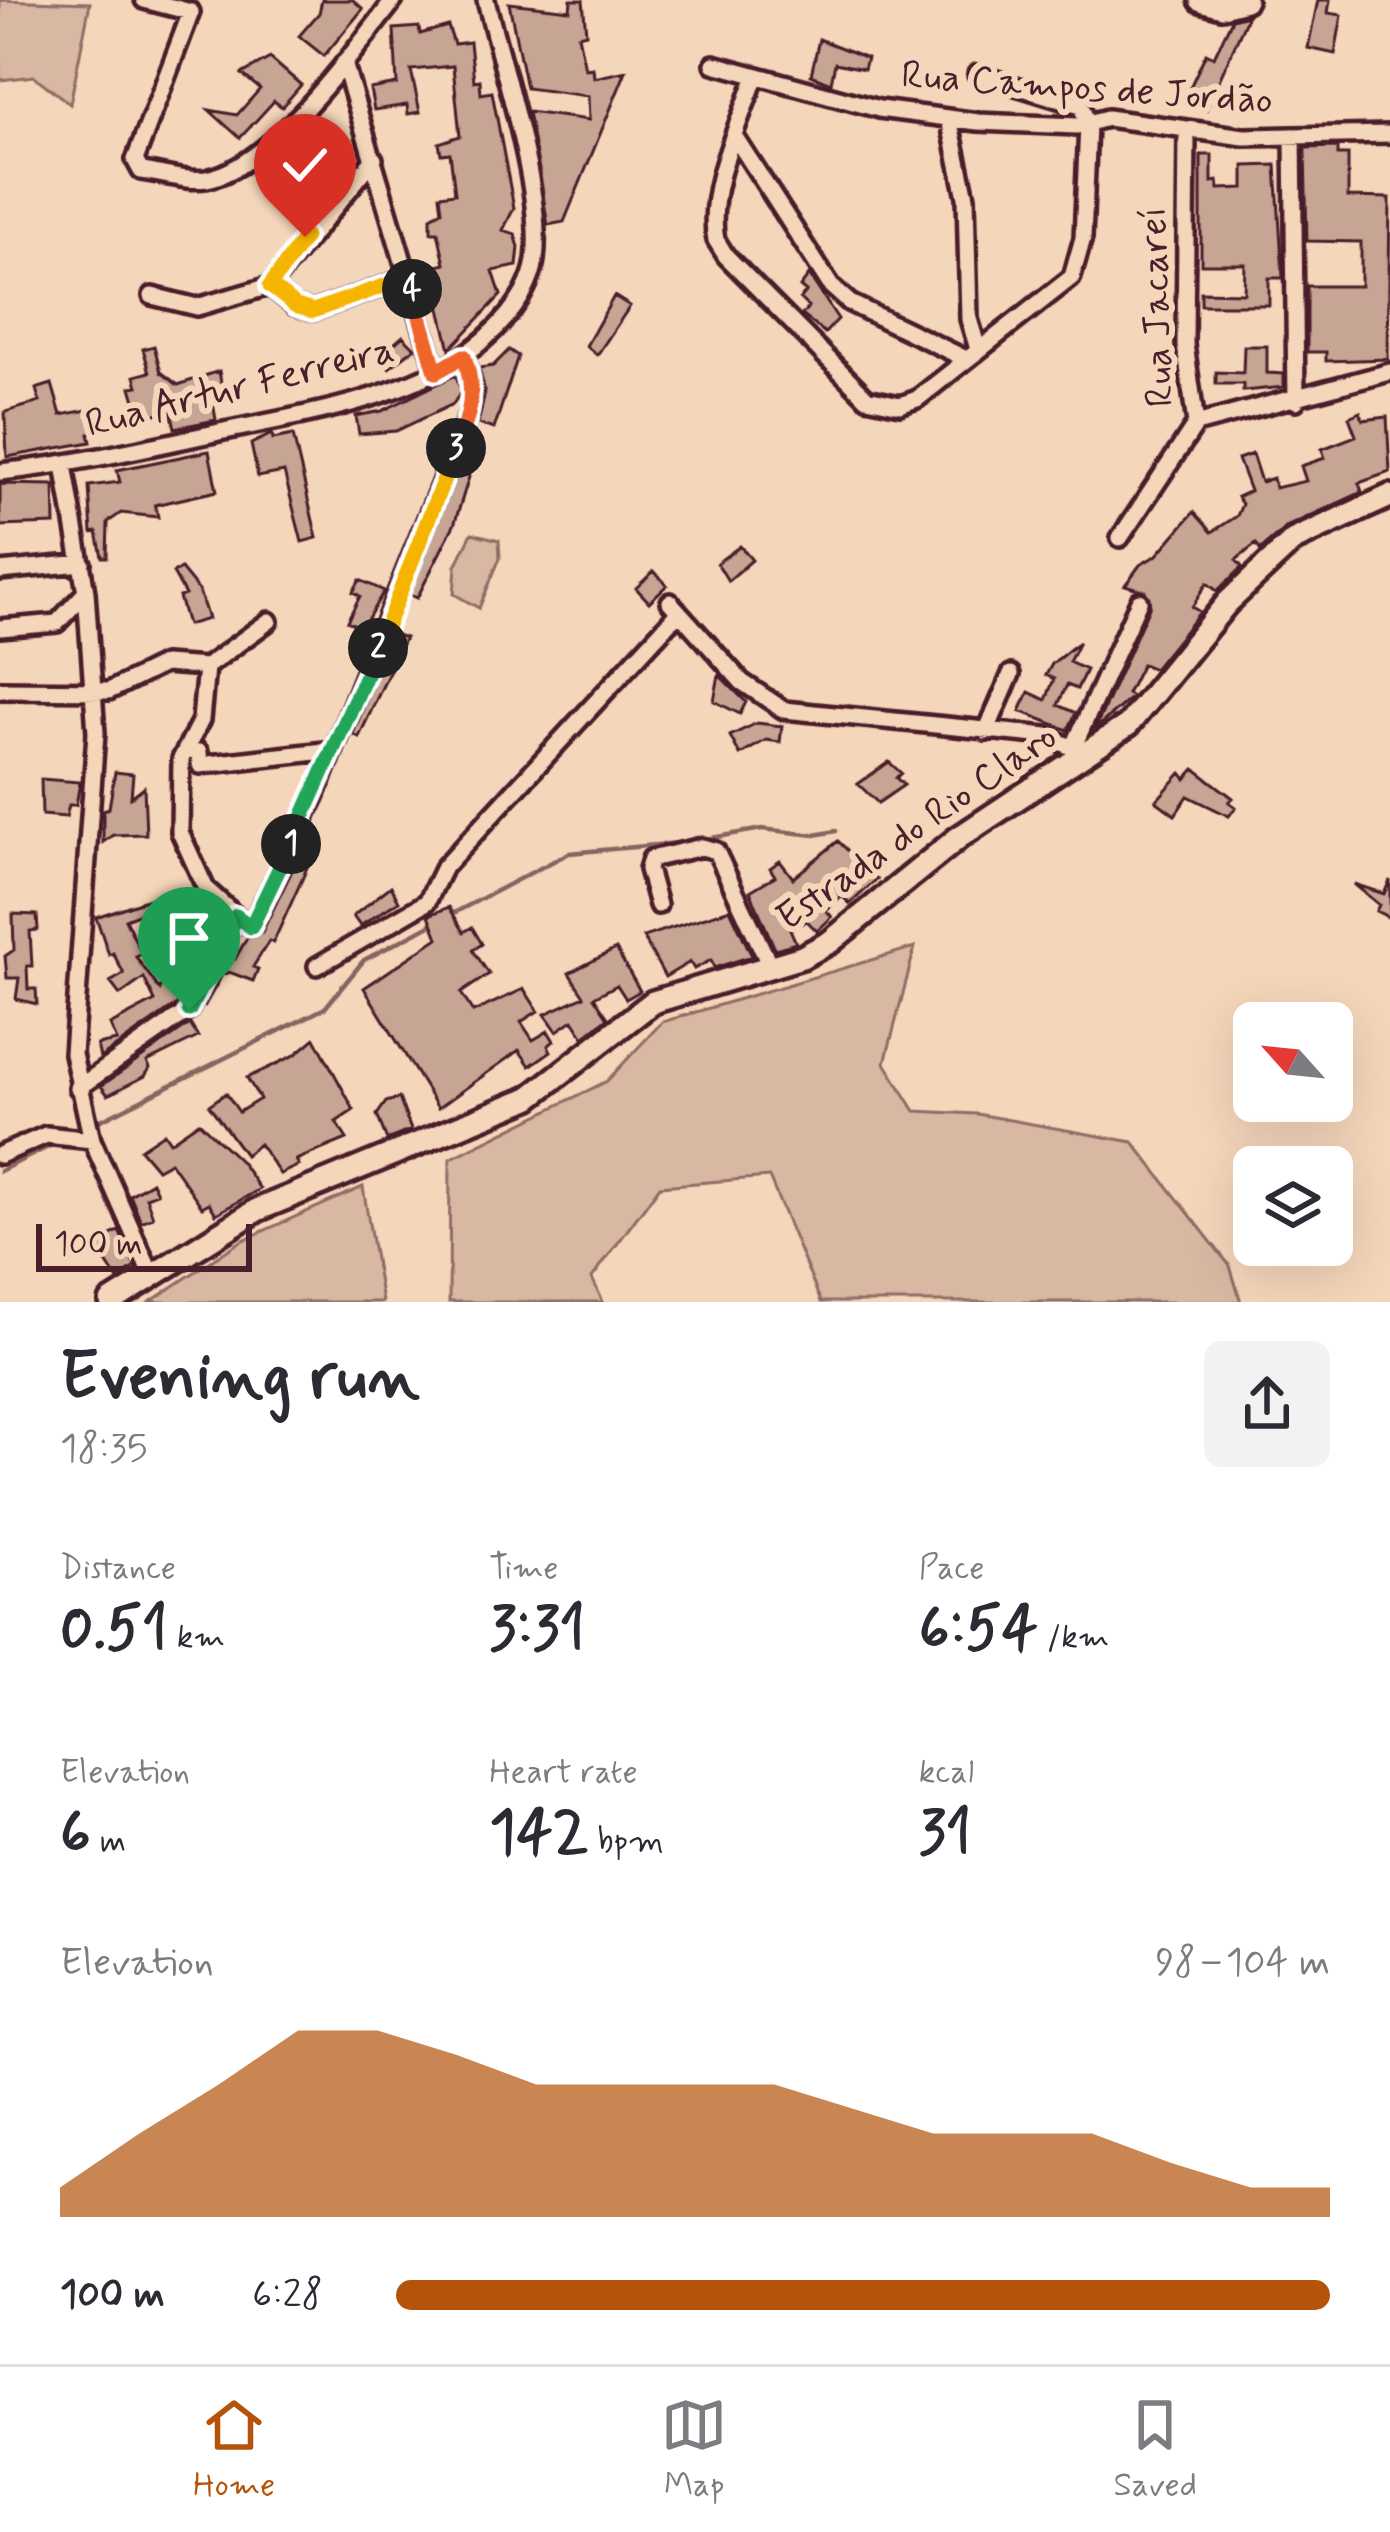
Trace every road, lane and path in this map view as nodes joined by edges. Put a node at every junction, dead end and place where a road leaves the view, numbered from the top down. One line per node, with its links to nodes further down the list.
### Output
1 (144, 0): 6 (street)
2 (394, 0): 7 (street)
3 (486, 0): 22 (street, Rua Artur Ferreira)
4 (1201, 0): 5 (main road)
5 (1245, 0)
6 (193, 6): 7 (street)
7 (344, 63): 17 (street)
8 (714, 64): 10 (street, Rua Campos de Jordão)
9 (977, 74): 12 (street)
10 (755, 78): 11 (street, Rua Campos de Jordão); 16 (street)
11 (949, 118): 12 (street, Rua Campos de Jordão); 21 (street)
12 (1088, 125): 13 (street, Rua Campos de Jordão); 21 (street)
13 (1187, 132): 15 (street, Rua Campos de Jordão); 26 (street, Rua Jacareí)
14 (1390, 134): 15 (street, Rua Campos de Jordão)
15 (1293, 136): 25 (street)
16 (735, 137): 21 (street); 21 (street)
17 (374, 159): 18 (street); 19 (street)
18 (409, 277): 19 (street); 23 (street)
19 (270, 286): 20 (street)
20 (152, 296)
21 (971, 354)
22 (464, 356): 23 (street, Rua Artur Ferreira); 42 (street)
23 (436, 372): 27 (street, Rua Artur Ferreira)
24 (1390, 372): 25 (street, Rua Jacareí)
25 (1296, 401): 26 (street, Rua Jacareí)
26 (1196, 424): 30 (street)
27 (64, 465): 28 (street, Rua Artur Ferreira); 31 (street)
28 (0, 472)
29 (1390, 496): 44 (main road, Estrada do Rio Claro)
30 (1120, 538)
31 (82, 563): 32 (street); 33 (street)
32 (0, 571)
33 (86, 592): 36 (street); 39 (street)
34 (1139, 601): 44 (street)
35 (269, 621): 37 (street)
36 (0, 628)
37 (206, 667): 39 (street); 43 (street)
38 (1011, 674): 41 (street)
39 (93, 689): 40 (street); 49 (street)
40 (0, 690)
41 (986, 732): 44 (street); 47 (street)
42 (334, 750): 43 (street); 46 (street)
43 (188, 751): 46 (street)
44 (1076, 753): 48 (main road, Estrada do Rio Claro)
45 (658, 905): 48 (street)
46 (236, 916): 49 (street)
47 (317, 966)
48 (770, 966): 52 (main road, Estrada do Rio Claro)
49 (78, 1088): 50 (street)
50 (92, 1140): 51 (street); 52 (street)
51 (0, 1155)
52 (152, 1276): 53 (main road, Estrada do Rio Claro)
53 (110, 1302)

